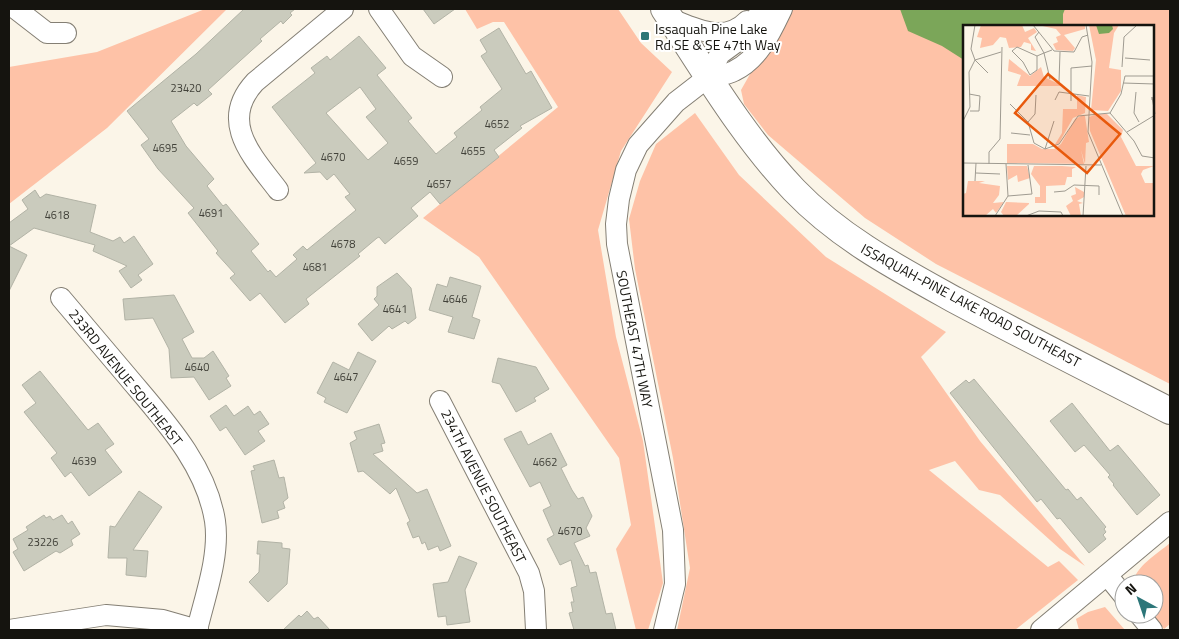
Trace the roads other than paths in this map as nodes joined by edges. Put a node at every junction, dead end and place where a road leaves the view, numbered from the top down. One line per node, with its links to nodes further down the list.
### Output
1 (16, 9): 7 (street)
2 (343, 9): 10 (street)
3 (379, 9): 8 (street)
4 (760, 9): 6 (street); 9 (street)
5 (782, 9): 9 (street)
6 (667, 14): 9 (main road, ISSAQUAH-PINE LAKE ROAD SOUTHEAST)
7 (66, 33)
8 (442, 77)
9 (707, 78): 13 (main road, ISSAQUAH-PINE LAKE ROAD SOUTHEAST); 20 (street, SOUTHEAST 47TH WAY)
10 (278, 190)
11 (61, 298): 18 (street, 233RD AVENUE SOUTHEAST)
12 (440, 401): 19 (street, 234TH AVENUE SOUTHEAST)
13 (1170, 411)
14 (1170, 522): 15 (street)
15 (1107, 575): 16 (street); 21 (street)
16 (1114, 584)
17 (9, 630): 18 (street)
18 (197, 630)
19 (536, 630)
20 (664, 630)
21 (1041, 630)

